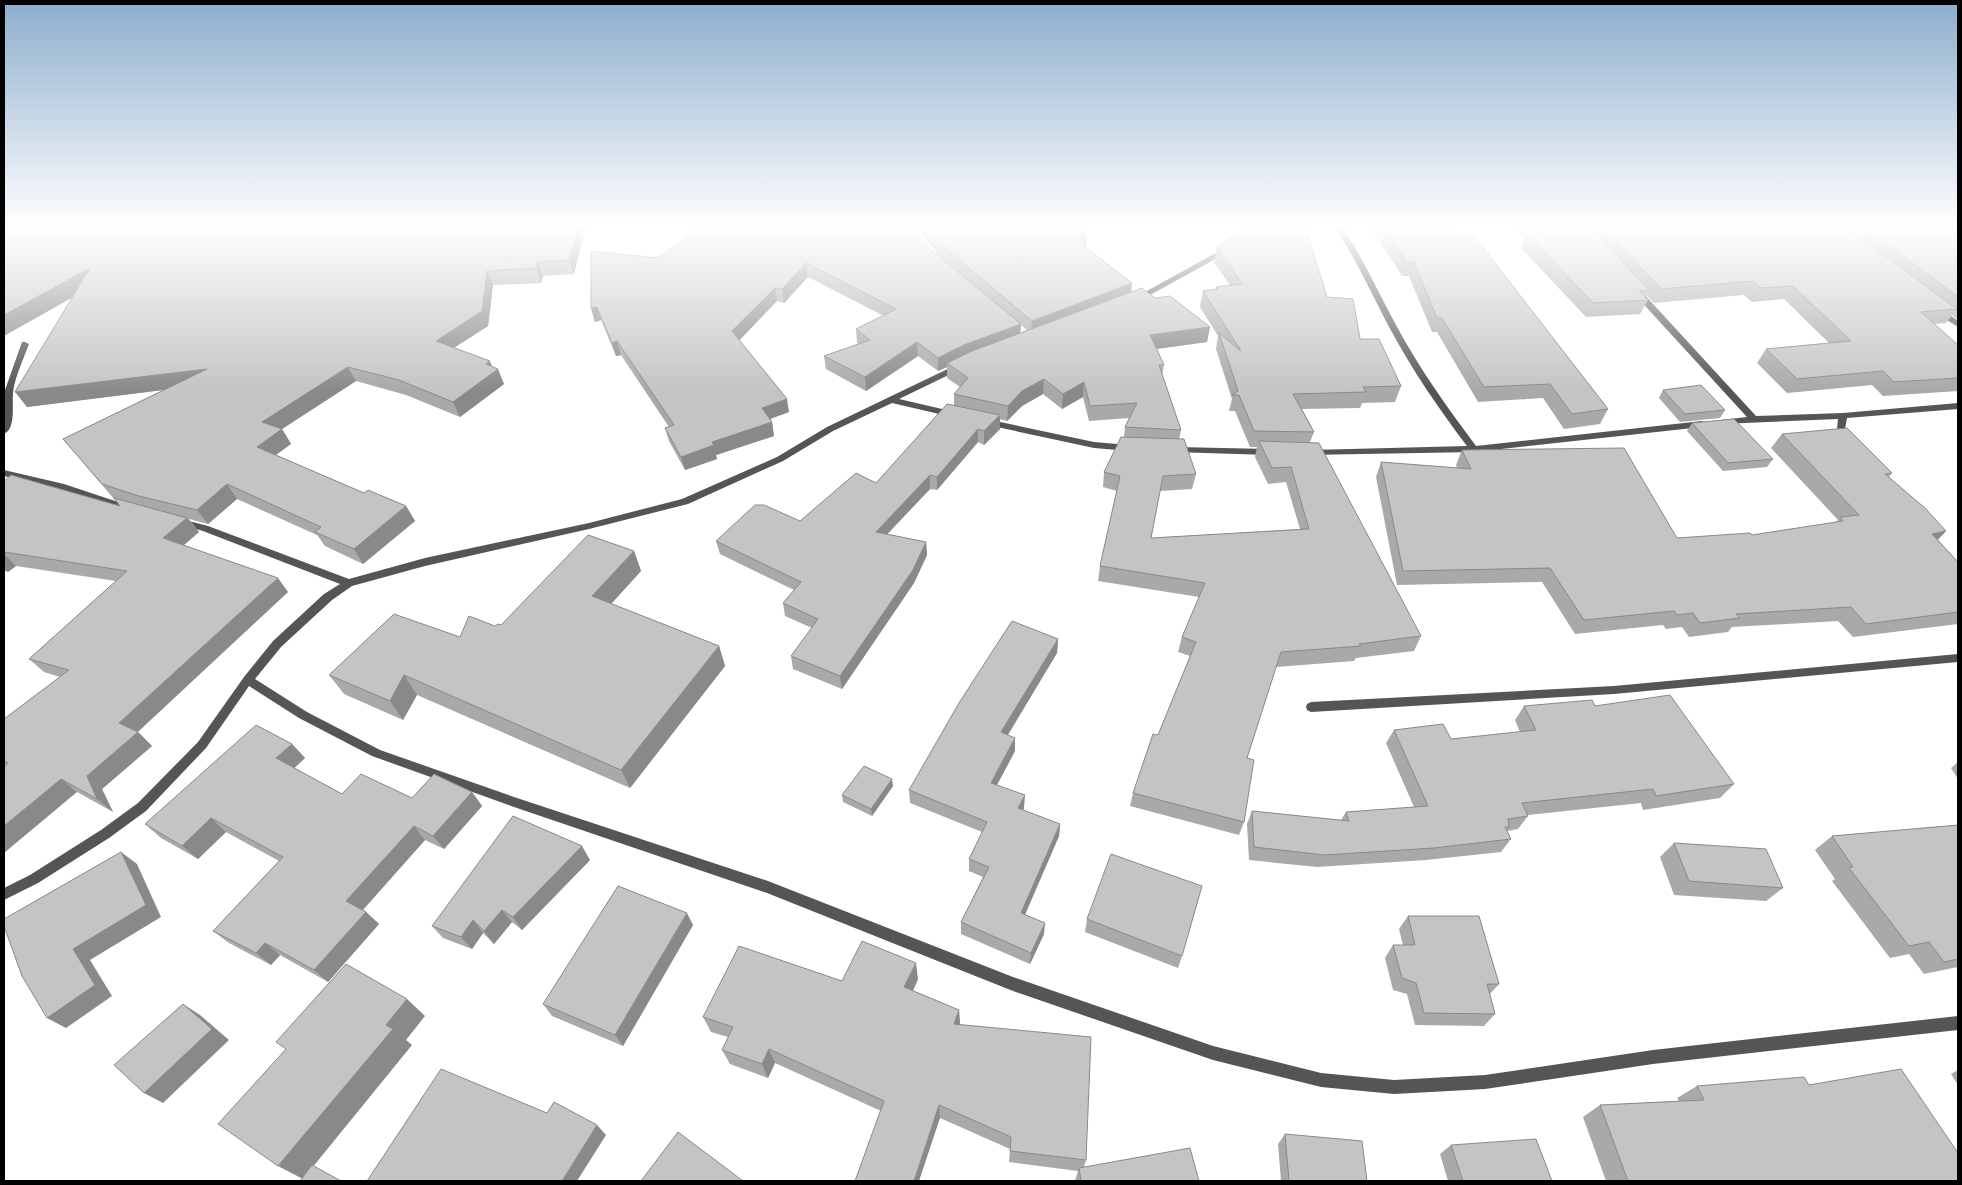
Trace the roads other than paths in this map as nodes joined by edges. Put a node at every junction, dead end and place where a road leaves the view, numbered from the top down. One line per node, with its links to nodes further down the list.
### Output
1 (1169, 280): 4 (street)
2 (1369, 280): 19 (street)
3 (1633, 287): 14 (street)
4 (1132, 300)
5 (1935, 308): 6 (street)
6 (1958, 325)
7 (26, 344): 15 (street)
8 (968, 362): 9 (street)
9 (892, 400): 11 (street); 25 (street)
10 (1958, 406): 12 (street)
11 (957, 415)
12 (1843, 416): 14 (street); 16 (street)
13 (976, 419): 17 (street)
14 (1754, 419): 19 (street)
15 (4, 431)
16 (1852, 447)
17 (1143, 449)
18 (1162, 449): 20 (street)
19 (1474, 449): 21 (street)
20 (1276, 452)
21 (1303, 452)
22 (4, 473): 23 (street)
23 (140, 512)
24 (168, 520): 25 (street)
25 (349, 583): 27 (street)
26 (1958, 658): 28 (street)
27 (248, 680): 29 (street); 30 (street)
28 (1311, 707)
29 (4, 894)
30 (1958, 1023)

